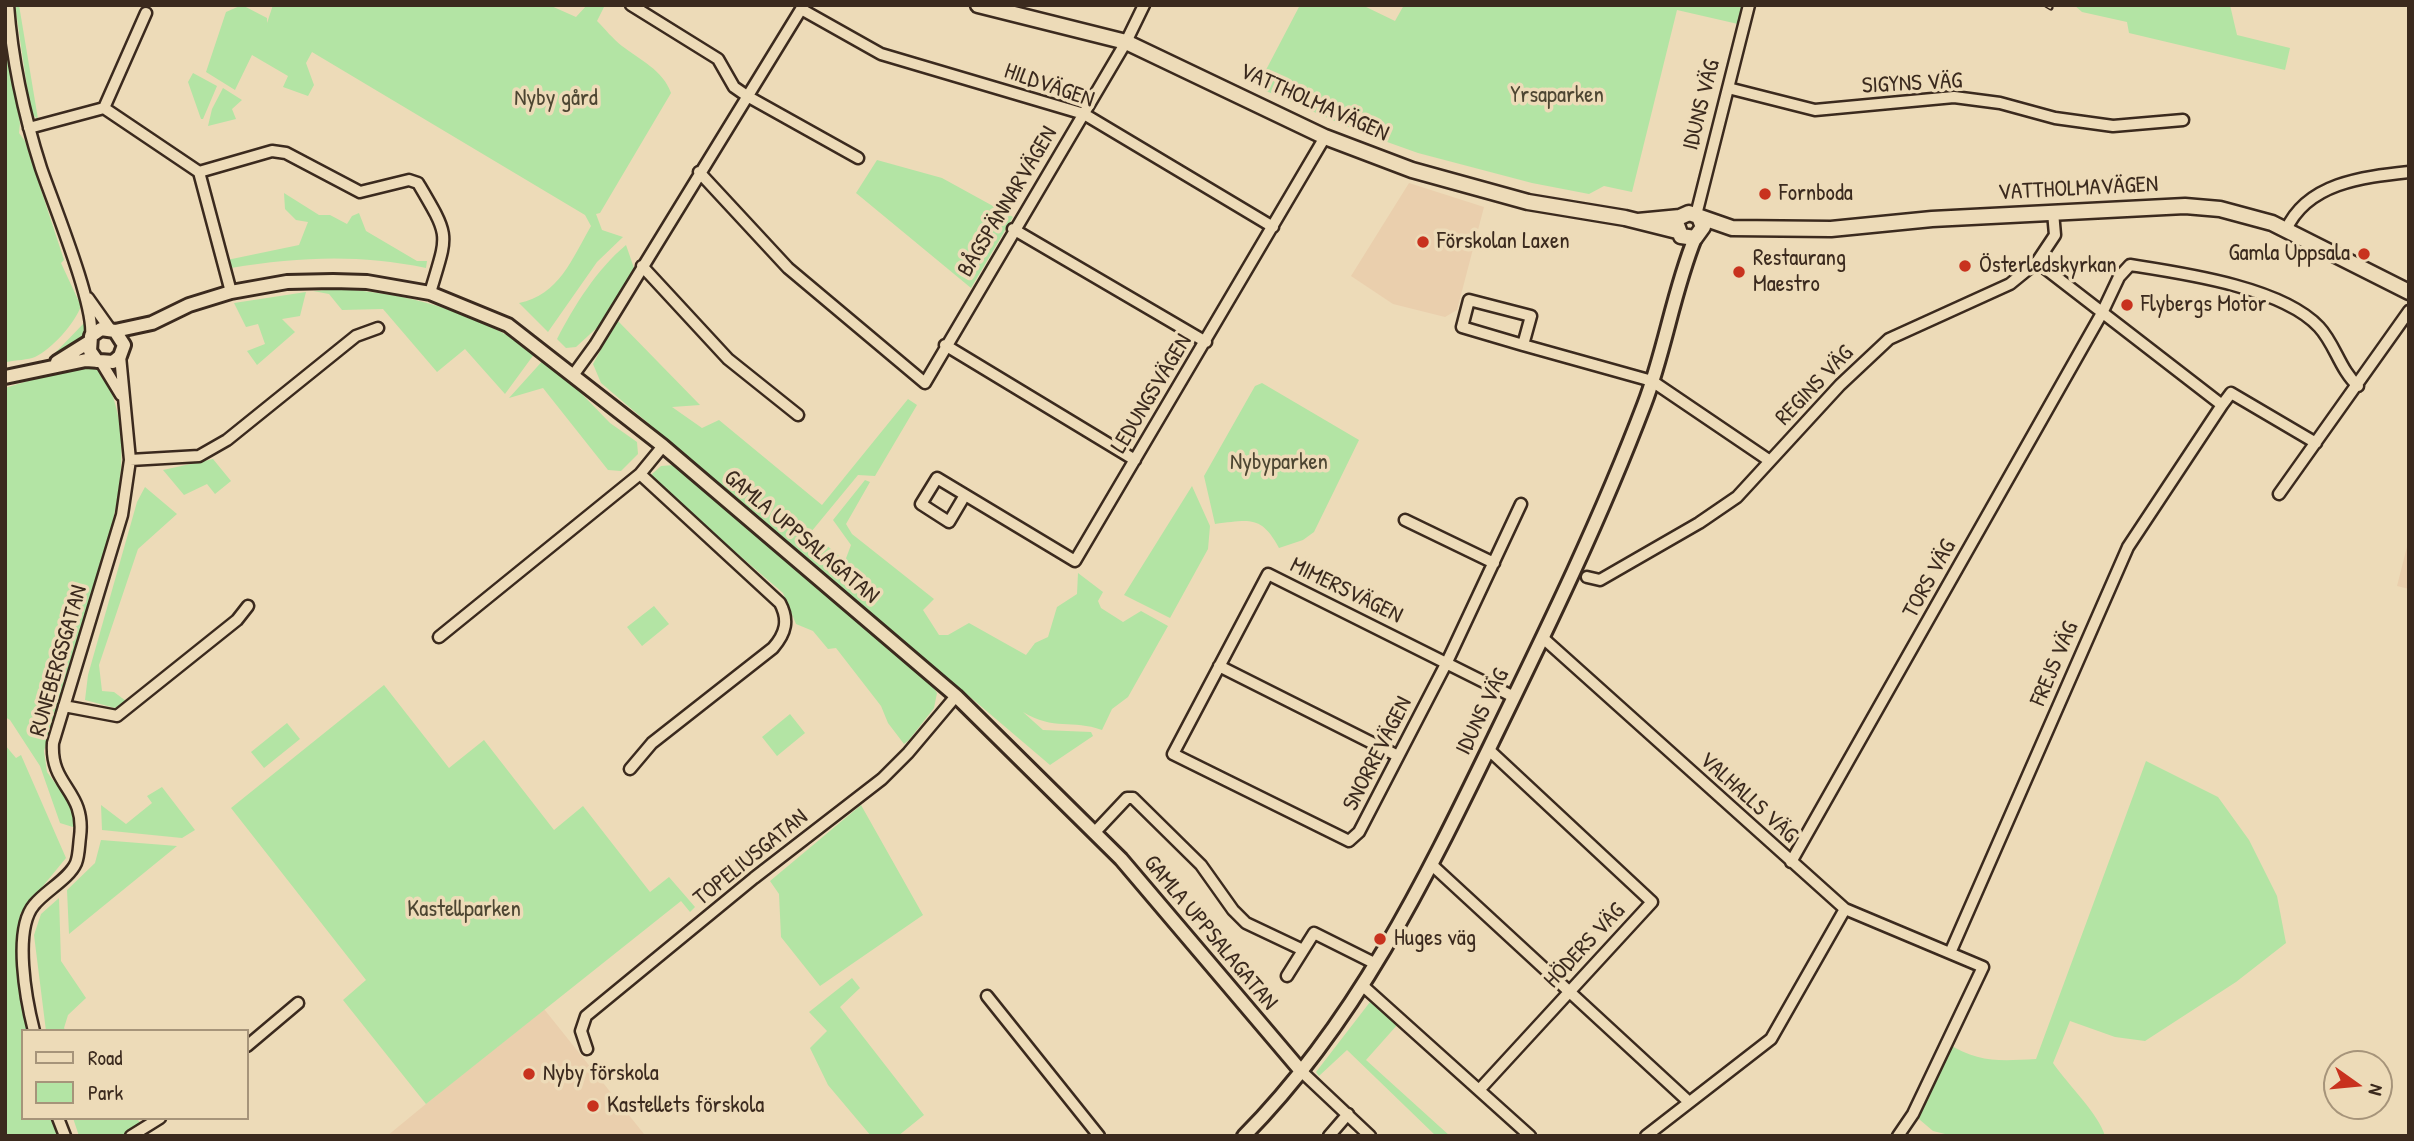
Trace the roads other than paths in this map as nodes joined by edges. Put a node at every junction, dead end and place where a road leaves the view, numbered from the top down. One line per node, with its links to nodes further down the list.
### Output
1 (8, 5): 15 (street)
2 (631, 5): 11 (street)
3 (978, 5): 7 (main road, VATTHOLMAVÄGEN)
4 (1144, 5): 9 (street, BÅGSPÄNNARVÄGEN)
5 (1749, 5): 10 (street, IDUNS VÄG)
6 (802, 7): 11 (street); 13 (street, HILDVÄGEN)
7 (1030, 11): 9 (main road, VATTHOLMAVÄGEN)
8 (146, 13): 12 (street)
9 (1126, 42): 13 (street, BÅGSPÄNNARVÄGEN); 16 (main road, VATTHOLMAVÄGEN)
10 (1728, 88): 14 (street, SIGYNS VÄG); 22 (street, IDUNS VÄG)
11 (747, 96): 17 (street); 19 (street)
12 (104, 108): 15 (street); 18 (street)
13 (1084, 114): 23 (street, HILDVÄGEN); 25 (street, BÅGSPÄNNARVÄGEN)
14 (2183, 120)
15 (29, 128): 30 (street)
16 (1325, 137): 23 (street, LEDUNGSVÄGEN); 27 (main road, VATTHOLMAVÄGEN)
17 (858, 158)
18 (199, 172): 31 (street); 33 (street)
19 (699, 172): 29 (street); 41 (street, BÅGSPÄNNARVÄGEN)
20 (2409, 172): 26 (street)
21 (2053, 212): 24 (main road, VATTHOLMAVÄGEN); 26 (main road, VATTHOLMAVÄGEN); 28 (street, REGINS VÄG)
22 (1697, 216): 24 (main road, VATTHOLMAVÄGEN); 27 (main road)
23 (1273, 227): 40 (street, LEDUNGSVÄGEN)
24 (1732, 228): 27 (main road, VATTHOLMAVÄGEN)
25 (1013, 229): 40 (street); 41 (street, BÅGSPÄNNARVÄGEN)
26 (2286, 230): 32 (main road, VATTHOLMAVÄGEN)
27 (1687, 232): 48 (street, IDUNS VÄG)
28 (2037, 262): 35 (street); 57 (street, REGINS VÄG)
29 (642, 267): 46 (street); 52 (street)
30 (82, 289): 38 (street); 39 (street)
31 (231, 292): 33 (street, GAMLA UPPSALAGATAN); 36 (street, GAMLA UPPSALAGATAN)
32 (2409, 292)
33 (430, 293): 46 (street, GAMLA UPPSALAGATAN)
34 (2409, 312): 49 (street)
35 (2102, 313): 49 (street, TORS VÄG); 51 (street); 78 (street, TORS VÄG)
36 (152, 323): 38 (street, GAMLA UPPSALAGATAN); 43 (street, GAMLA UPPSALAGATAN)
37 (378, 328): 55 (street)
38 (113, 330): 39 (street); 43 (street)
39 (90, 339): 44 (street); 45 (street)
40 (1206, 342): 56 (street, LEDUNGSVÄGEN)
41 (946, 345): 56 (street)
42 (1523, 345): 42 (street); 48 (street)
43 (122, 351): 44 (street); 50 (street, RUNEBERGSGATAN)
44 (99, 361): 45 (street); 50 (street, RUNEBERGSGATAN)
45 (54, 364): 47 (street)
46 (574, 374): 54 (street, GAMLA UPPSALAGATAN)
47 (6, 377)
48 (1652, 381): 57 (street); 67 (street, IDUNS VÄG)
49 (2358, 386): 53 (street)
50 (125, 402): 55 (street, RUNEBERGSGATAN)
51 (2222, 405): 53 (street); 82 (street, FREJS VÄG)
52 (798, 415)
53 (2316, 443): 59 (street)
54 (663, 446): 58 (street); 70 (street, GAMLA UPPSALAGATAN)
55 (130, 460): 72 (street, RUNEBERGSGATAN)
56 (1135, 460): 60 (street, LEDUNGSVÄGEN)
57 (1770, 461): 64 (street, REGINS VÄG)
58 (640, 474): 66 (street); 76 (street)
59 (2278, 494)
60 (965, 495): 60 (street, LEDUNGSVÄGEN)
61 (1521, 504): 63 (street, SNORREVÄGEN)
62 (1405, 520): 63 (street)
63 (1494, 563): 68 (street, SNORREVÄGEN)
64 (1587, 577)
65 (247, 606): 72 (street)
66 (439, 637)
67 (1543, 638): 71 (street, IDUNS VÄG); 78 (street, VALHALLS VÄG)
68 (1447, 662): 69 (street, MIMERSVÄGEN); 71 (street, MIMERSVÄGEN); 75 (street, SNORREVÄGEN)
69 (1219, 666): 74 (street, MIMERSVÄGEN); 75 (street)
70 (956, 696): 77 (street, GAMLA UPPSALAGATAN); 91 (street, TOPELIUSGATAN)
71 (1514, 697): 73 (street, IDUNS VÄG)
72 (64, 706): 89 (street, RUNEBERGSGATAN)
73 (1489, 750): 79 (street, IDUNS VÄG); 86 (street, HÖDERS VÄG)
74 (1173, 754): 75 (street, SNORREVÄGEN)
75 (1398, 756)
76 (630, 769)
77 (1095, 832): 81 (street); 92 (street, GAMLA UPPSALAGATAN)
78 (1791, 862): 80 (street, VALHALLS VÄG)
79 (1432, 864): 83 (street, IDUNS VÄG); 86 (street)
80 (1845, 909): 82 (street, VALHALLS VÄG); 94 (street)
81 (1303, 950): 83 (street); 84 (street)
82 (1950, 953): 104 (street, VALHALLS VÄG)
83 (1376, 964): 85 (street, IDUNS VÄG)
84 (1287, 976)
85 (1362, 985): 92 (street, IDUNS VÄG); 93 (street)
86 (1570, 989): 93 (street, HÖDERS VÄG); 94 (street)
87 (987, 996): 98 (street)
88 (298, 1003): 90 (street)
89 (34, 1029)
90 (248, 1045)
91 (587, 1049)
92 (1301, 1071): 95 (street); 99 (street, IDUNS VÄG)
93 (1480, 1089): 102 (street)
94 (1689, 1102): 103 (street)
95 (1348, 1114): 100 (street); 101 (street)
96 (157, 1120): 97 (street)
97 (131, 1136)
98 (1099, 1136)
99 (1244, 1136)
100 (1329, 1136)
101 (1370, 1136)
102 (1530, 1136)
103 (1646, 1136)
104 (1898, 1136)

